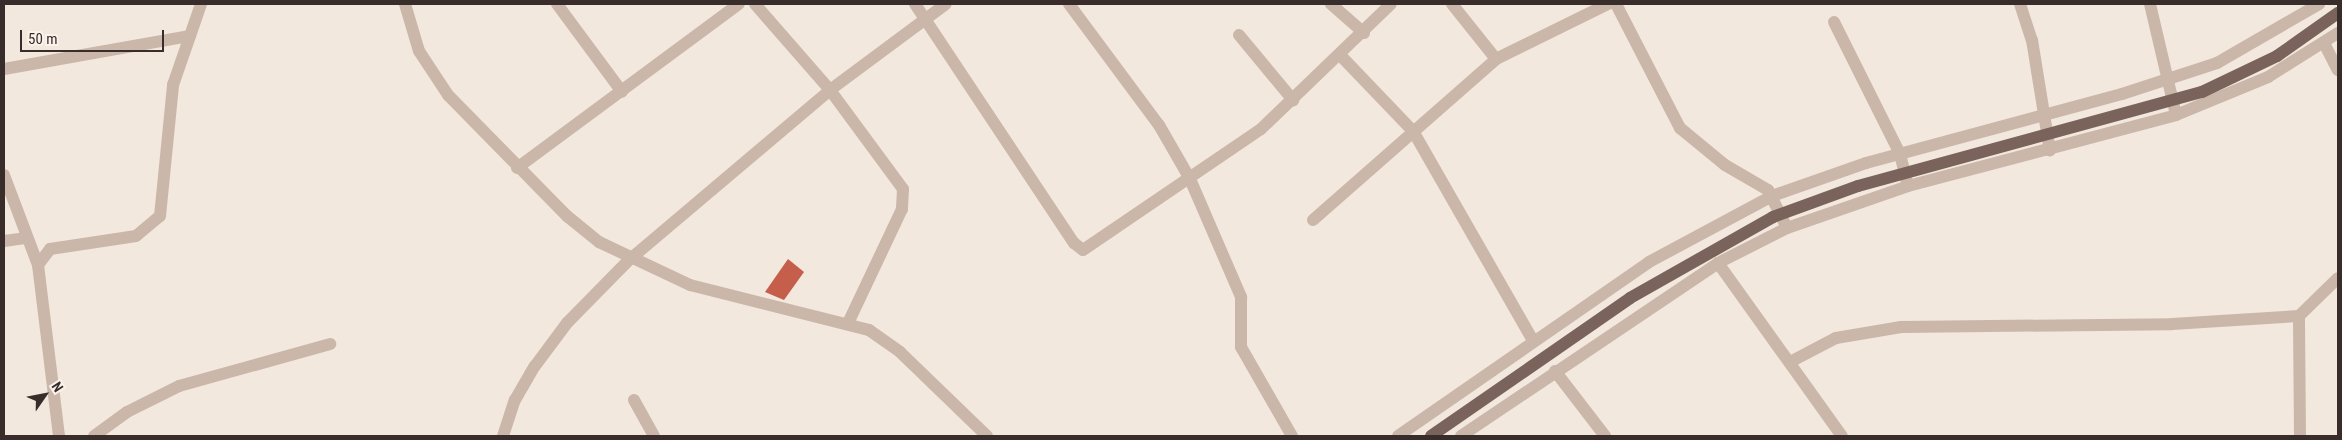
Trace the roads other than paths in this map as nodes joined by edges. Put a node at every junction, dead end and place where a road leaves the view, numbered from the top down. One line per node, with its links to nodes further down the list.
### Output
1 (201, 4): 23 (street)
2 (405, 4): 38 (street)
3 (557, 4): 31 (street)
4 (740, 4): 31 (street)
5 (755, 4): 30 (street)
6 (915, 4): 18 (street)
7 (946, 4): 18 (street)
8 (1069, 4): 40 (street)
9 (1330, 4): 20 (street)
10 (1391, 4): 20 (street)
11 (1452, 4): 26 (street)
12 (1608, 4): 26 (street)
13 (1616, 4): 42 (street)
14 (2020, 4): 34 (street)
15 (2150, 4): 29 (street)
16 (2319, 4): 29 (street)
17 (2338, 13): 65 (main road)
18 (926, 19): 30 (street); 40 (street)
19 (1834, 22): 37 (street)
20 (1364, 33): 25 (street)
21 (2338, 33): 24 (street)
22 (1239, 35): 32 (street)
23 (190, 36): 27 (street); 49 (street)
24 (2325, 45): 28 (street); 33 (street)
25 (1341, 56): 32 (street); 35 (street)
26 (1496, 59): 35 (street)
27 (4, 69)
28 (2338, 70)
29 (2166, 81): 33 (street); 34 (street)
30 (830, 90): 47 (street); 52 (street)
31 (622, 92): 38 (street)
32 (1293, 100): 40 (street)
33 (2176, 115): 36 (street)
34 (2046, 116): 36 (street); 37 (street)
35 (1413, 131): 43 (street); 53 (street)
36 (2050, 151): 41 (street)
37 (1900, 154): 41 (street); 42 (street)
38 (517, 168): 47 (street)
39 (4, 175): 45 (street)
40 (1190, 179): 63 (street)
41 (1908, 186): 44 (street)
42 (1772, 196): 44 (street); 53 (street)
43 (1313, 220)
44 (1787, 228): 48 (street)
45 (25, 238): 46 (street); 49 (street)
46 (4, 241)
47 (629, 260): 52 (street); 60 (street)
48 (1718, 263): 55 (street); 56 (street)
49 (38, 265): 58 (street)
50 (2338, 278): 51 (street)
51 (2299, 316): 55 (street); 69 (street)
52 (848, 323): 62 (street)
53 (1532, 339): 64 (street)
54 (330, 344): 59 (street)
55 (1790, 362): 68 (street)
56 (1555, 371): 66 (street); 67 (street)
57 (634, 400): 61 (street)
58 (59, 436)
59 (94, 436)
60 (503, 436)
61 (654, 436)
62 (987, 436)
63 (1292, 436)
64 (1398, 436)
65 (1431, 436)
66 (1461, 436)
67 (1605, 436)
68 (1842, 436)
69 (2300, 436)

